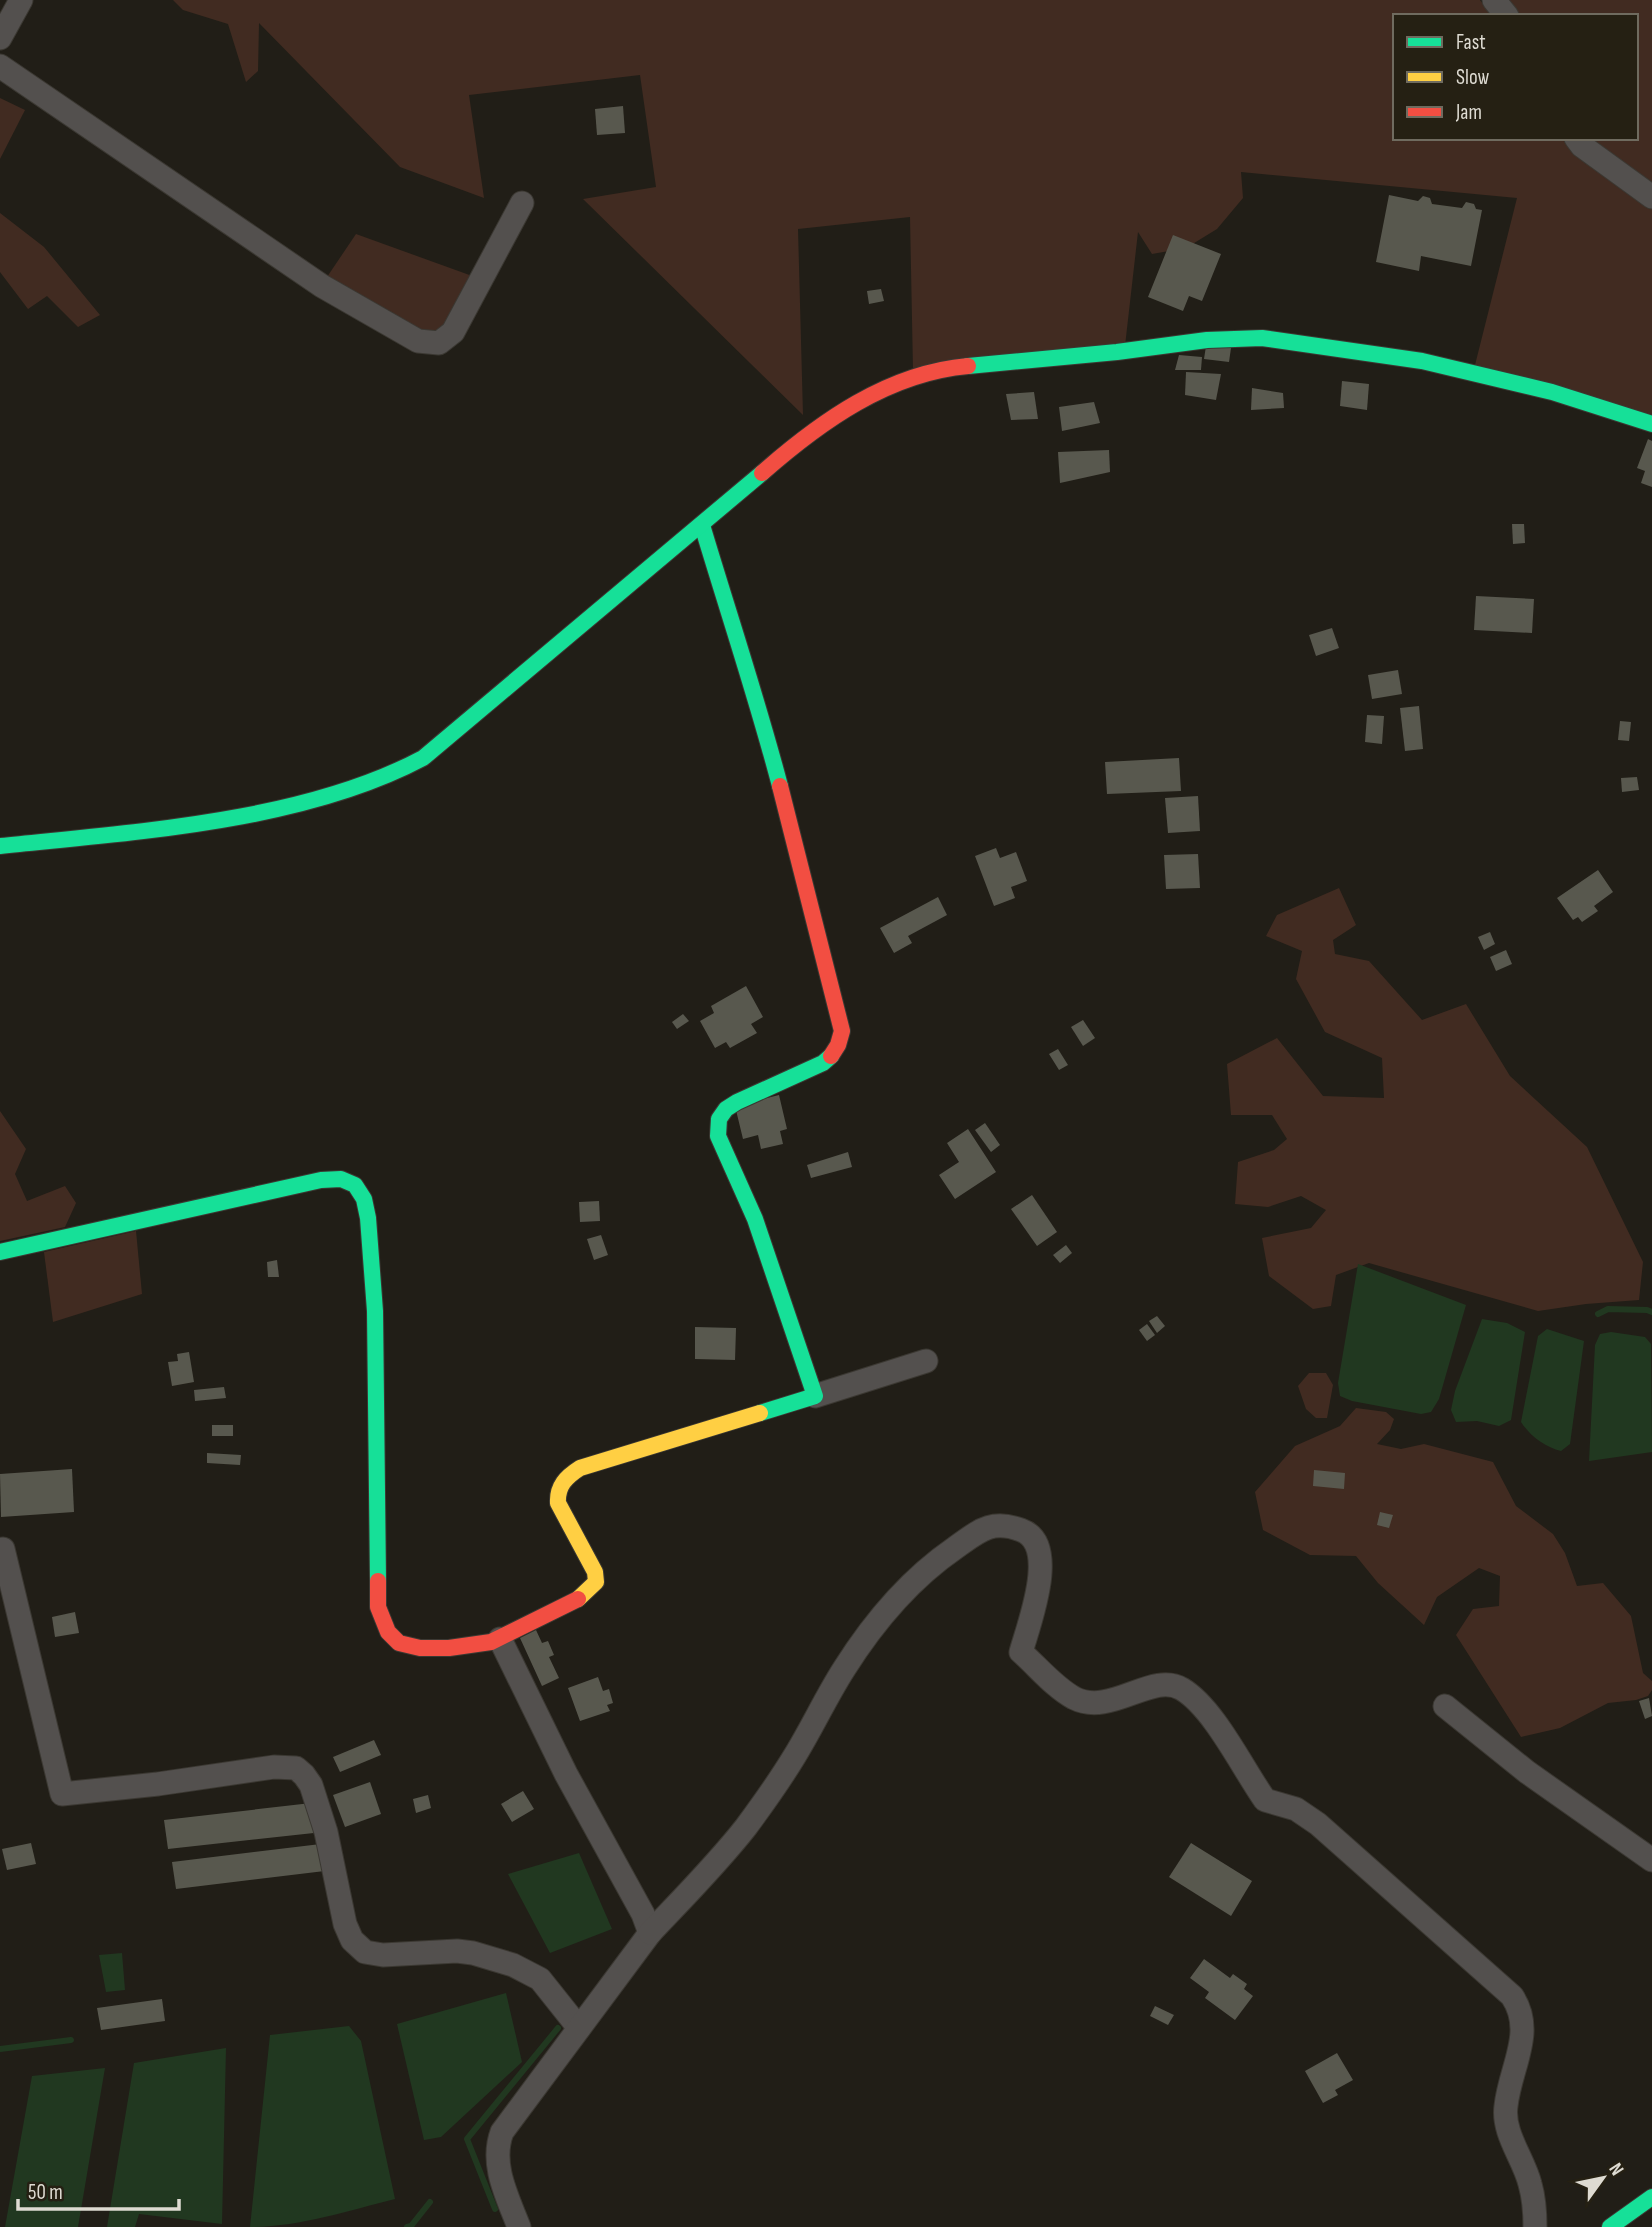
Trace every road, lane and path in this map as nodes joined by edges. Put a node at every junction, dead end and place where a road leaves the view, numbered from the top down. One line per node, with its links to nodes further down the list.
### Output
1 (21, 0): 4 (street)
2 (1494, 0): 3 (street)
3 (1505, 14)
4 (0, 38)
5 (0, 66): 8 (street)
6 (1578, 140): 7 (street)
7 (1652, 197)
8 (522, 202)
9 (1652, 424): 10 (street)
10 (702, 525): 11 (street); 14 (street)
11 (0, 846)
12 (0, 1252): 16 (street)
13 (926, 1361): 14 (street)
14 (815, 1396): 16 (street)
15 (3, 1549): 20 (street)
16 (500, 1639): 19 (street)
17 (1445, 1706): 18 (street)
18 (1652, 1860)
19 (650, 1933): 20 (street); 23 (street)
20 (579, 2028): 22 (street)
21 (1652, 2197): 24 (street)
22 (519, 2227)
23 (1535, 2227)
24 (1610, 2227)

